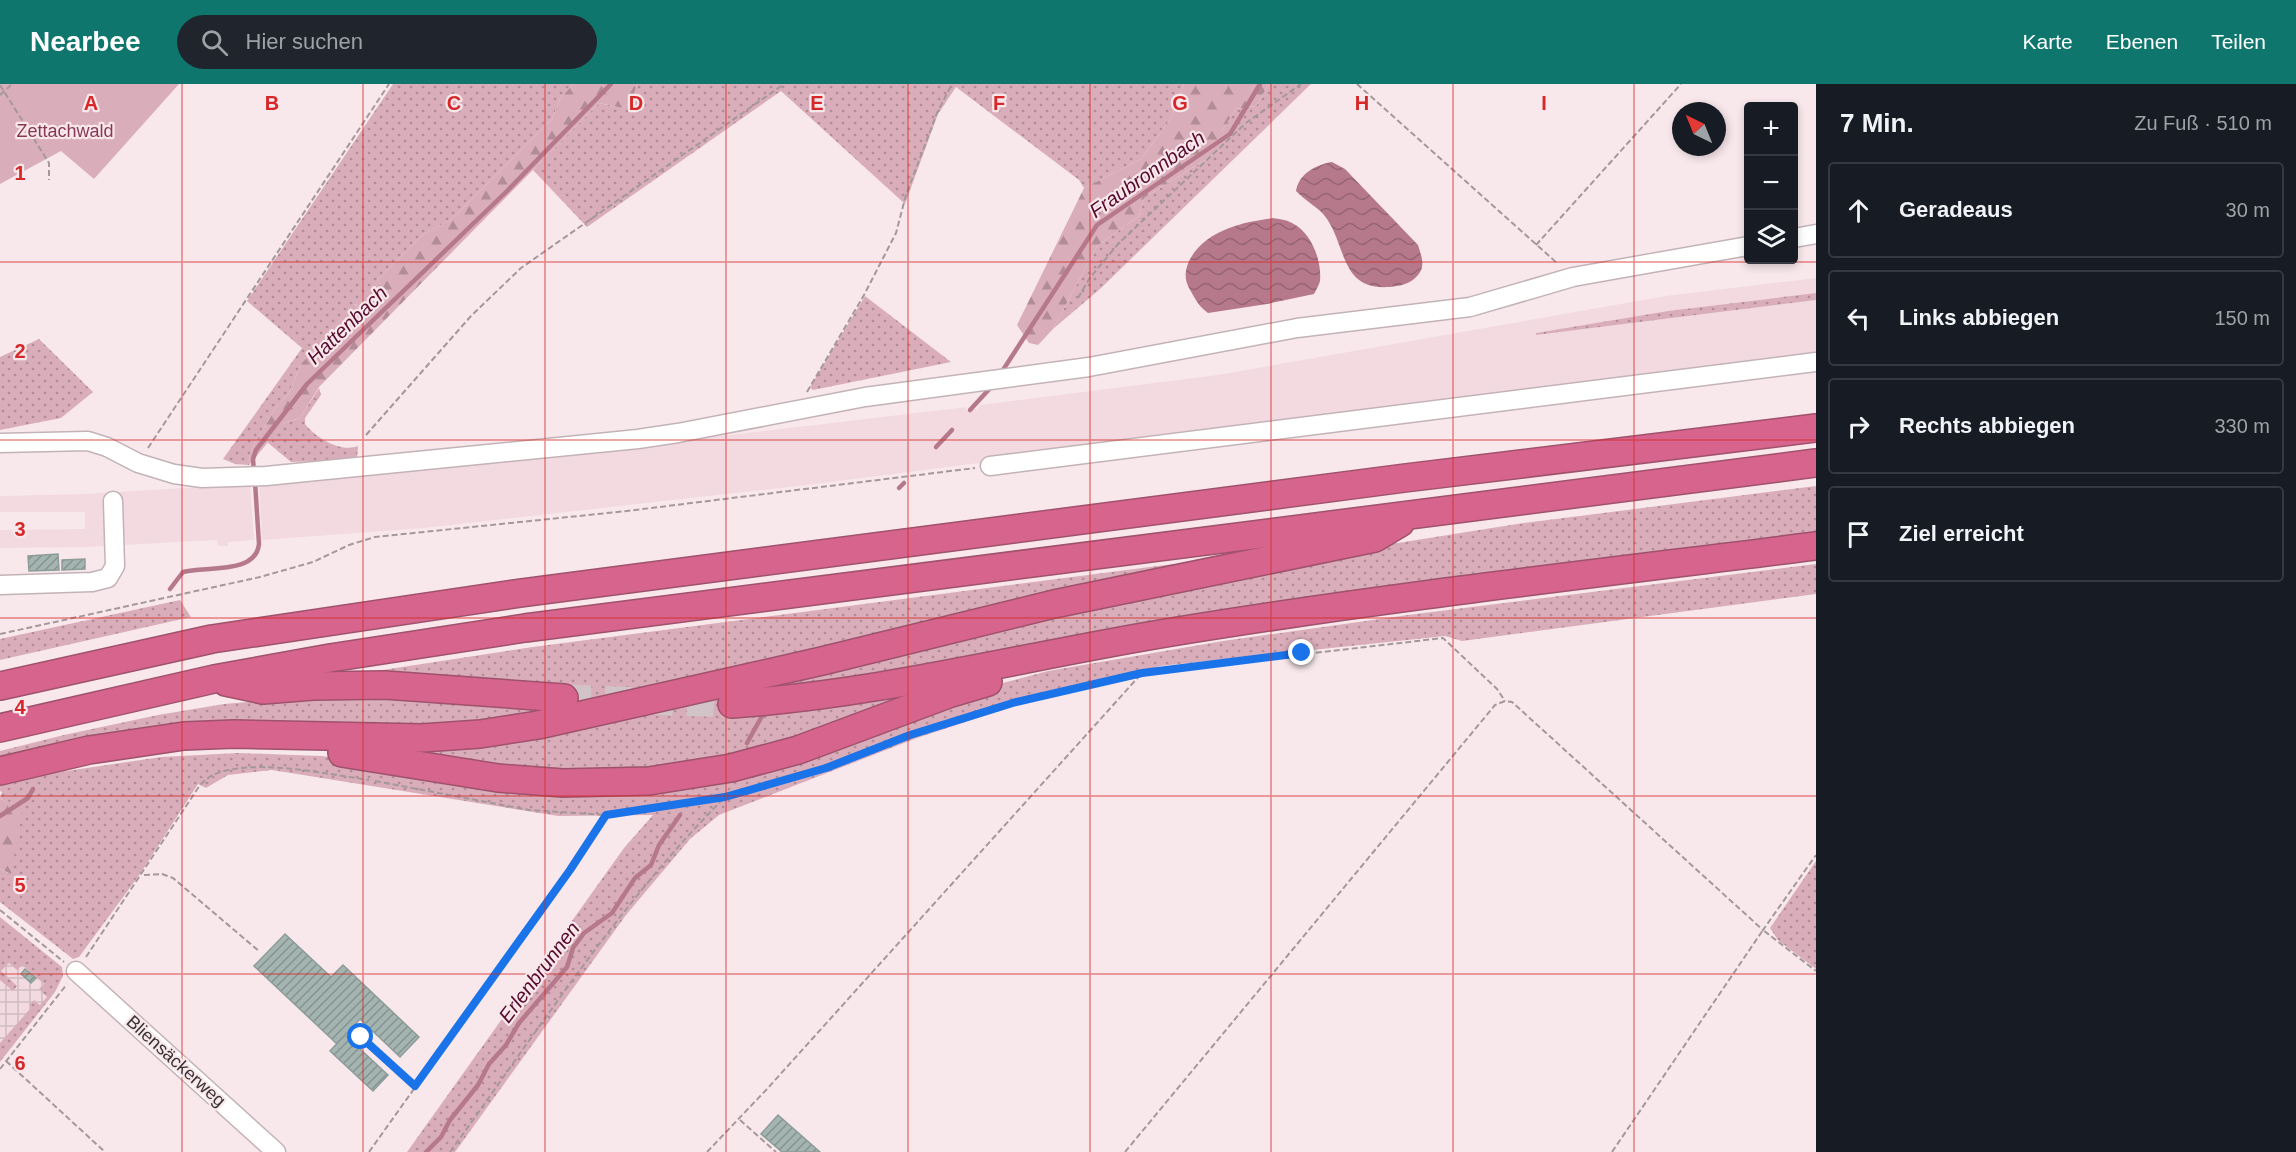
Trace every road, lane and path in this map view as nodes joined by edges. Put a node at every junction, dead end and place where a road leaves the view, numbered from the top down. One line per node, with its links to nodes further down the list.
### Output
1 (12, 84): 9 (path)
2 (388, 84): 23 (path)
3 (784, 84): 21 (path)
4 (952, 84): 19 (path)
5 (1301, 84): 17 (path)
6 (1357, 84): 14 (path)
7 (1681, 84): 14 (path)
8 (0, 86): 9 (path)
9 (4, 93): 10 (path); 11 (path)
10 (0, 95)
11 (49, 180)
12 (1816, 234): 13 (street)
13 (1798, 237)
14 (1536, 245): 16 (path)
15 (1744, 247): 16 (street)
16 (1573, 277): 23 (street)
17 (1078, 298)
18 (1816, 362): 25 (street)
19 (807, 390)
20 (1816, 428): 34 (highway)
21 (366, 435)
22 (0, 443): 23 (street)
23 (138, 463)
24 (1816, 463): 27 (highway)
25 (990, 466): 30 (path)
26 (113, 501): 29 (street)
27 (1414, 515): 33 (highway); 39 (highway)
28 (1816, 546): 31 (highway)
29 (0, 585)
30 (0, 634)
31 (1061, 651): 37 (highway); 39 (highway)
32 (1142, 673): 36 (path); 41 (path); 54 (path)
33 (214, 679): 35 (highway); 38 (highway)
34 (0, 686)
35 (564, 698)
36 (1505, 701): 46 (path); 61 (path)
37 (732, 704)
38 (0, 728)
39 (281, 735): 40 (highway)
40 (0, 771)
41 (725, 797): 42 (path); 58 (path)
42 (606, 815): 44 (path); 53 (path)
43 (1816, 855): 46 (path)
44 (142, 876): 47 (path); 48 (path)
45 (0, 910): 48 (path)
46 (1763, 930): 49 (path); 62 (path)
47 (260, 952)
48 (76, 971): 51 (path); 56 (street, Bliensäckerweg)
49 (1816, 971)
50 (361, 1037): 53 (path)
51 (6, 1061): 52 (path); 55 (path)
52 (0, 1069)
53 (415, 1086): 57 (path)
54 (739, 1119): 59 (path); 60 (path)
55 (105, 1152)
56 (276, 1152)
57 (369, 1152)
58 (450, 1152)
59 (707, 1152)
60 (776, 1152)
61 (1125, 1152)
62 (1612, 1152)

